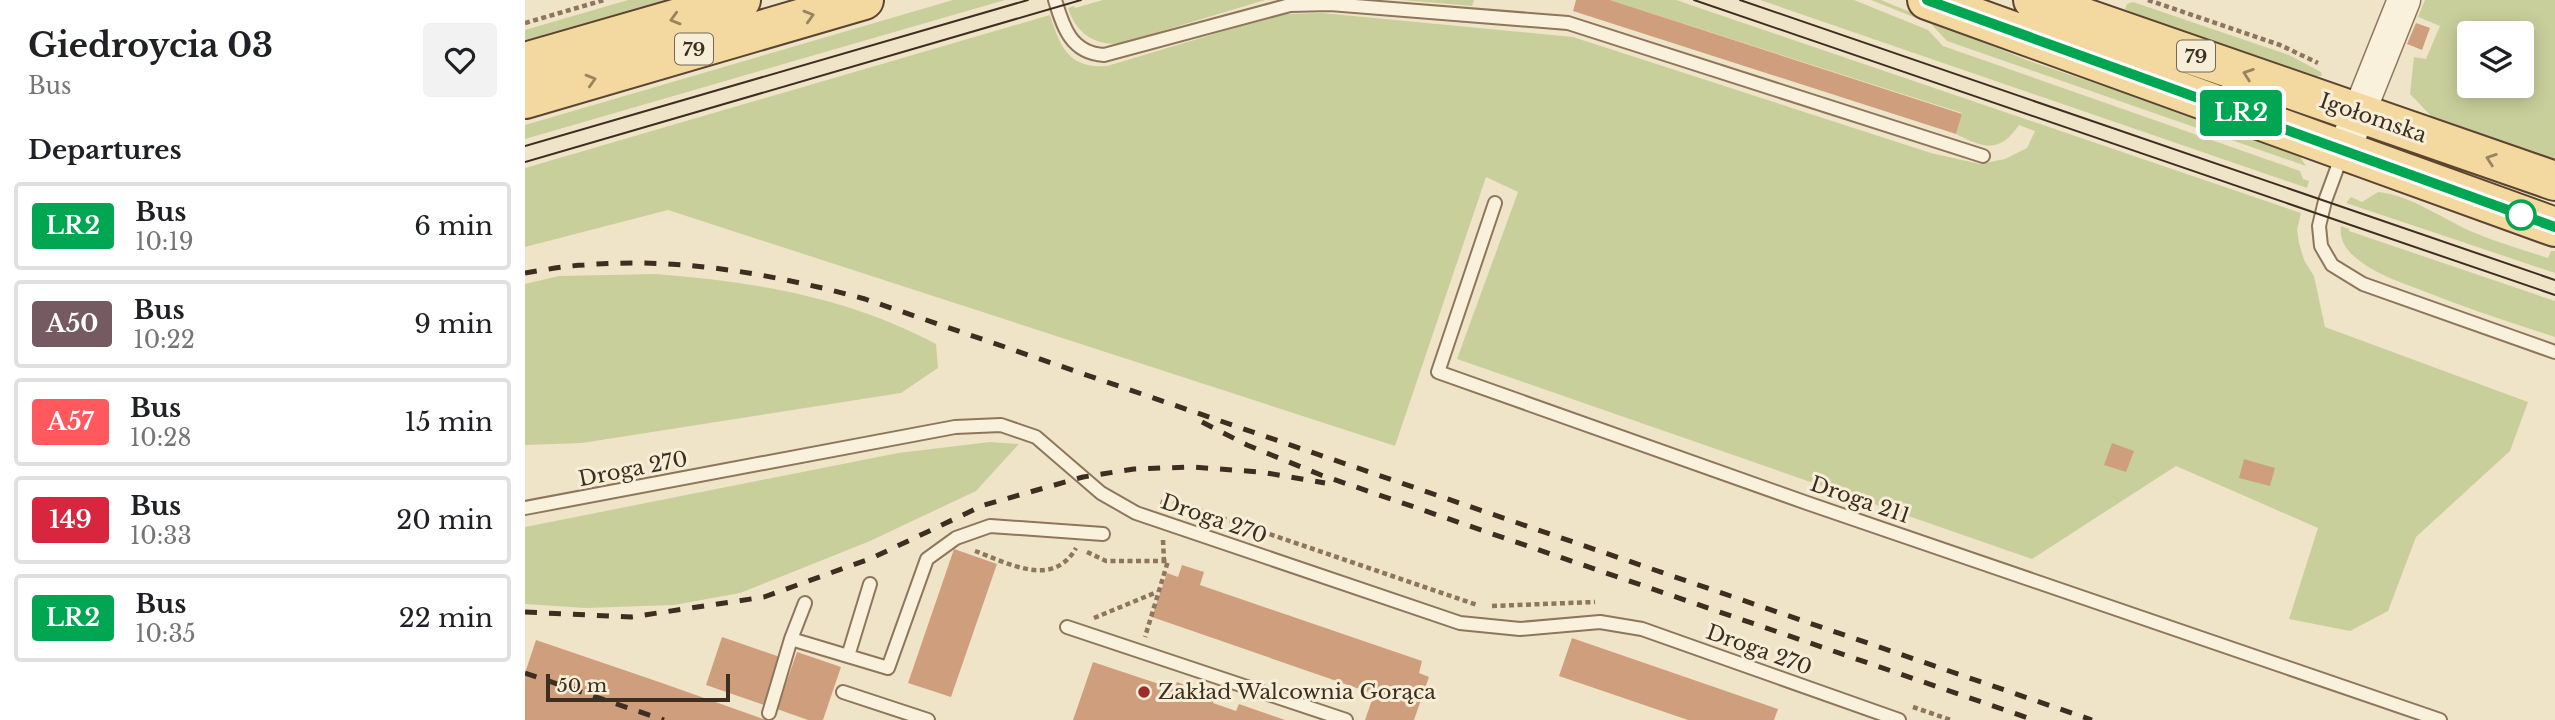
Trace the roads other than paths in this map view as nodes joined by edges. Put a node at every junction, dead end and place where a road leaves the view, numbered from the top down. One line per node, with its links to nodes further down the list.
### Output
1 (741, 0): 7 (main road, 79, one-way to 7)
2 (864, 0): 8 (main road, 79, one-way to 2)
3 (1055, 0): 11 (lane)
4 (1927, 0): 10 (main road, Igołomska / 79)
5 (2033, 0): 9 (main road, Igołomska / 79, one-way to 5)
6 (2404, 0): 9 (street)
7 (525, 62)
8 (525, 99)
9 (2359, 113): 10 (street); 12 (main road, Igołomska / 79, one-way to 9)
10 (2344, 150): 14 (main road, Igołomska / 79); 15 (lane)
11 (1983, 156)
12 (2555, 181)
13 (1495, 203): 28 (lane, Droga 211)
14 (2555, 227)
15 (2555, 352)
16 (525, 508): 27 (lane, Droga 270)
17 (1103, 534): 22 (lane)
18 (870, 584): 22 (lane)
19 (805, 603): 21 (lane)
20 (1069, 627): 26 (lane)
21 (790, 639): 22 (lane); 24 (lane)
22 (848, 656)
23 (843, 692): 25 (lane)
24 (769, 713)
25 (929, 720)
26 (1346, 720)
27 (1899, 720)
28 (2440, 720)

